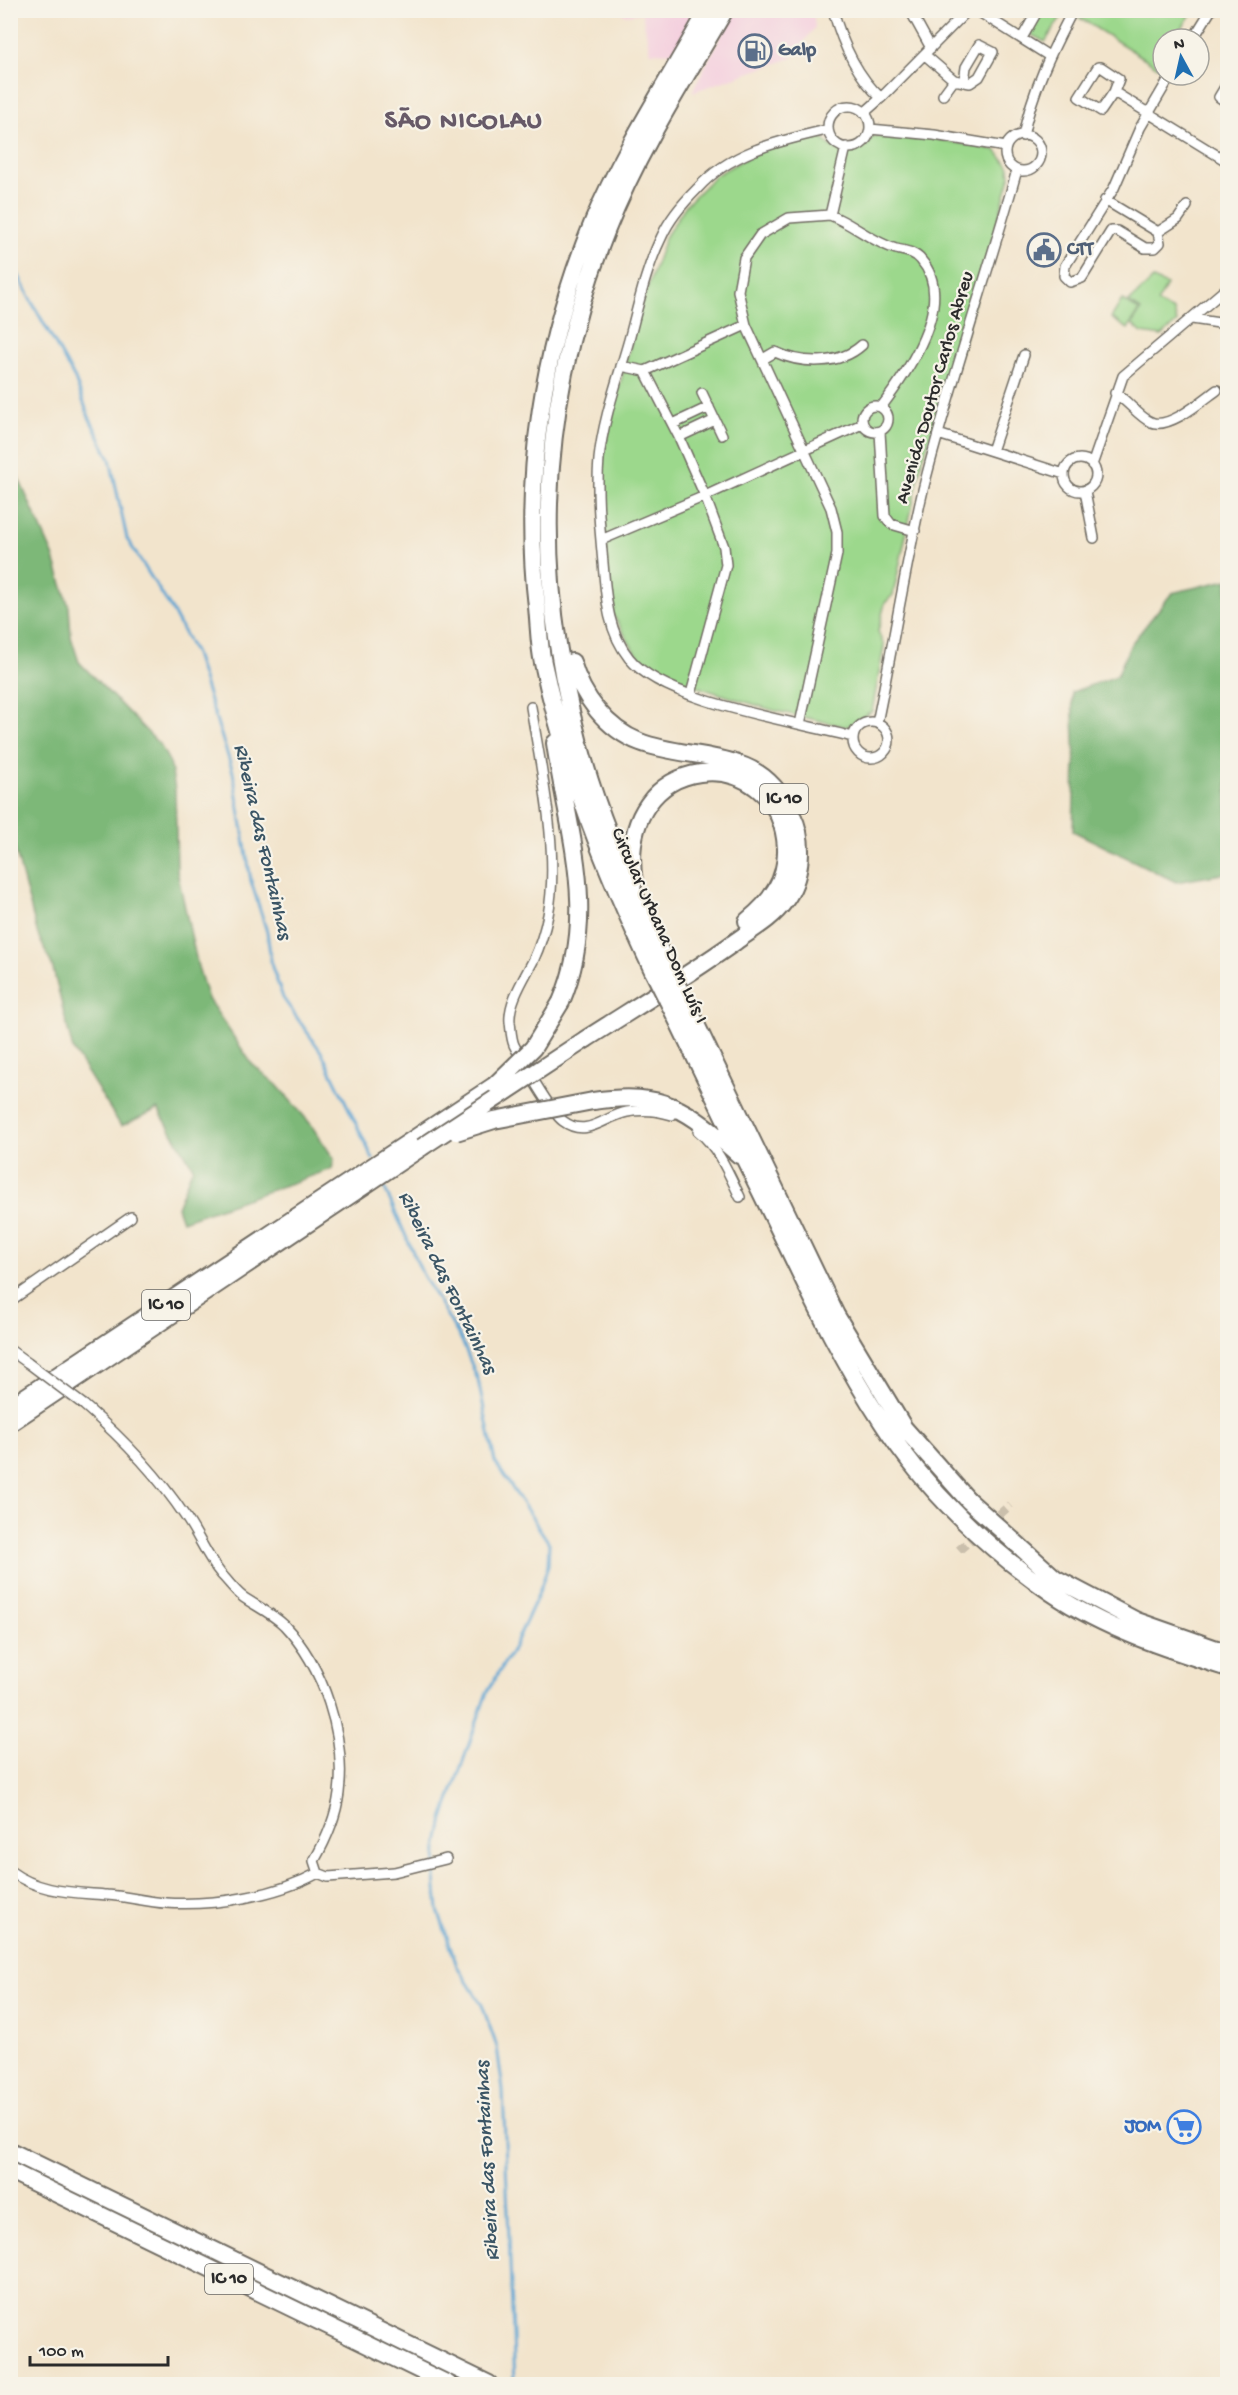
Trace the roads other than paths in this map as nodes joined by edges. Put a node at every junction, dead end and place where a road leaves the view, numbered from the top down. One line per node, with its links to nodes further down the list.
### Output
1 (708, 10): 66 (highway, Circular Urbana Dom Luís I)
2 (725, 10): 65 (highway, Circular Urbana Dom Luís I)
3 (833, 10): 20 (street)
4 (910, 10): 12 (street)
5 (968, 10): 12 (street)
6 (1038, 10): 11 (street)
7 (1073, 10): 13 (street)
8 (1211, 10): 10 (street)
9 (980, 12): 11 (street)
10 (1200, 27)
11 (1022, 38): 13 (street)
12 (928, 52): 14 (street); 20 (street)
13 (1049, 56): 26 (street)
14 (954, 80): 15 (street); 19 (street)
15 (964, 82)
16 (1227, 82): 21 (street)
17 (1164, 87): 23 (street)
18 (1114, 92): 18 (street); 23 (street)
19 (943, 95)
20 (881, 98): 22 (street)
21 (1227, 103)
22 (864, 113): 24 (street); 25 (street)
23 (1148, 114): 29 (street); 31 (street)
24 (870, 129): 27 (street); 28 (street)
25 (827, 130): 27 (street); 42 (street)
26 (1023, 135): 28 (street); 30 (street)
27 (846, 147): 33 (street)
28 (1006, 147): 30 (street)
29 (1227, 162)
30 (1017, 171): 53 (street, Avenida Doutor Carlos Abreu)
31 (1105, 200): 34 (street); 34 (street)
32 (1187, 206): 34 (street)
33 (830, 215): 37 (street); 47 (street)
34 (1158, 232)
35 (1226, 290): 36 (street); 38 (street)
36 (1192, 319): 38 (street); 46 (street)
37 (746, 325): 41 (street); 43 (street)
38 (1227, 325)
39 (862, 345): 41 (street)
40 (1024, 355): 56 (street)
41 (763, 359): 57 (street)
42 (621, 366): 43 (street); 64 (street)
43 (645, 371): 50 (street)
44 (1217, 390): 46 (street)
45 (702, 393): 48 (street)
46 (1115, 393): 58 (street)
47 (882, 406): 51 (street); 52 (street)
48 (709, 407): 49 (street); 50 (street)
49 (715, 420): 54 (street); 55 (street)
50 (673, 424): 55 (street)
51 (862, 424): 52 (street); 57 (street)
52 (880, 432): 62 (street)
53 (938, 434): 56 (street); 62 (street, Avenida Doutor Carlos Abreu)
54 (722, 435)
55 (679, 437): 61 (street)
56 (992, 451): 59 (street)
57 (804, 452): 61 (street); 70 (street)
58 (1092, 465): 59 (street); 60 (street)
59 (1064, 474): 60 (street)
60 (1085, 491): 63 (street)
61 (705, 496): 64 (street); 67 (street)
62 (915, 531): 69 (street, Avenida Doutor Carlos Abreu)
63 (1094, 538)
64 (601, 540): 67 (street)
65 (550, 583): 72 (highway, Circular Urbana Dom Luís I); 75 (highway, IC 10)
66 (543, 662): 73 (highway, Circular Urbana Dom Luís I); 76 (highway, IC 10, bridge)
67 (692, 694): 70 (street)
68 (531, 707): 79 (street)
69 (877, 723): 71 (street); 71 (street)
70 (800, 724): 71 (street)
71 (853, 737)
72 (642, 912): 73 (highway, Circular Urbana Dom Luís I); 75 (highway, IC 10)
73 (660, 967): 74 (highway, Circular Urbana Dom Luís I, bridge)
74 (673, 995): 78 (highway, Circular Urbana Dom Luís I); 86 (highway, Circular Urbana Dom Luís I)
75 (584, 1035): 76 (highway, IC 10, bridge); 77 (highway, IC 10, bridge)
76 (495, 1085): 83 (highway, IC 10 / IC 10)
77 (423, 1147): 78 (highway, IC 10, bridge); 84 (highway, IC 10)
78 (745, 1161): 85 (highway, Circular Urbana Dom Luís I)
79 (740, 1197)
80 (131, 1217): 81 (street)
81 (10, 1301)
82 (10, 1350): 91 (street, bridge)
83 (10, 1407)
84 (10, 1423)
85 (1135, 1637): 87 (highway, Circular Urbana Dom Luís I); 88 (highway)
86 (1227, 1653)
87 (1227, 1668)
88 (1227, 1676)
89 (446, 1859): 91 (street)
90 (10, 1871): 91 (street)
91 (318, 1873)
92 (10, 2151): 95 (highway, IC 10)
93 (10, 2171): 94 (highway, IC 10)
94 (448, 2385)
95 (489, 2385)

